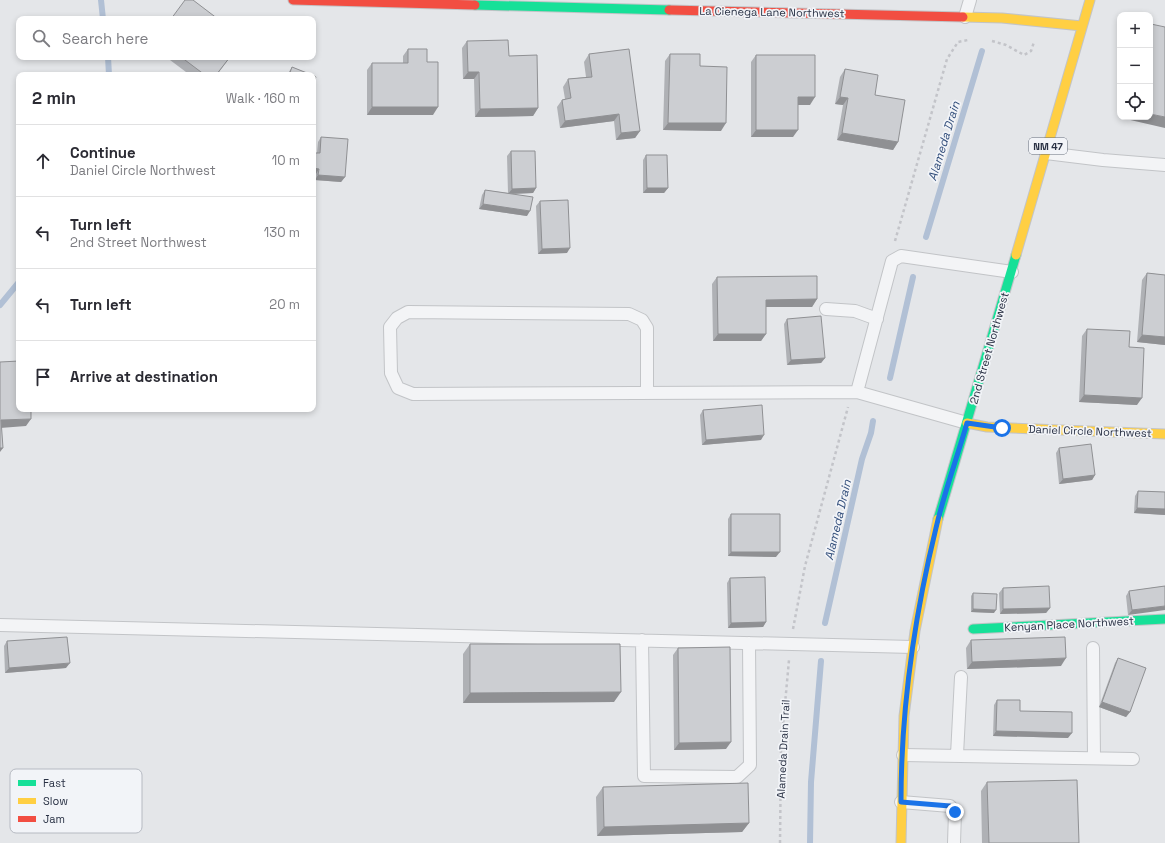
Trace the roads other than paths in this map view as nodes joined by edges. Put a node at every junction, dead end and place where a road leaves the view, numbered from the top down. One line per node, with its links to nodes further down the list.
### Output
1 (293, 0): 4 (street, La Cienega Lane Northwest)
2 (970, 0): 4 (lane)
3 (1090, 0): 5 (street, 2nd Street Northwest / NM 47)
4 (965, 17): 5 (street, La Cienega Lane Northwest)
5 (1082, 26): 6 (street, 2nd Street Northwest / NM 47)
6 (1046, 153): 7 (lane); 8 (street, 2nd Street Northwest / NM 47)
7 (1165, 164)
8 (1012, 272): 10 (lane); 13 (street, 2nd Street Northwest / NM 47)
9 (826, 309): 10 (lane)
10 (877, 319): 11 (lane)
11 (857, 392): 12 (lane); 13 (lane)
12 (646, 393): 12 (lane)
13 (967, 423): 14 (street, Daniel Circle Northwest); 20 (street, 2nd Street Northwest / NM 47)
14 (1165, 434)
15 (1165, 619): 17 (street, Kenyan Place Northwest)
16 (0, 625): 18 (lane)
17 (973, 629)
18 (642, 640): 19 (lane); 19 (lane)
19 (749, 643): 20 (lane)
20 (913, 647): 23 (street, 2nd Street Northwest / NM 47)
21 (1092, 648): 25 (lane)
22 (961, 677): 24 (lane)
23 (903, 755): 24 (lane); 27 (street, 2nd Street Northwest / NM 47)
24 (957, 756): 25 (lane)
25 (1094, 758): 26 (lane)
26 (1133, 759)
27 (901, 802): 28 (street, 2nd Street Northwest / NM 47); 29 (lane)
28 (901, 843)
29 (954, 843)

